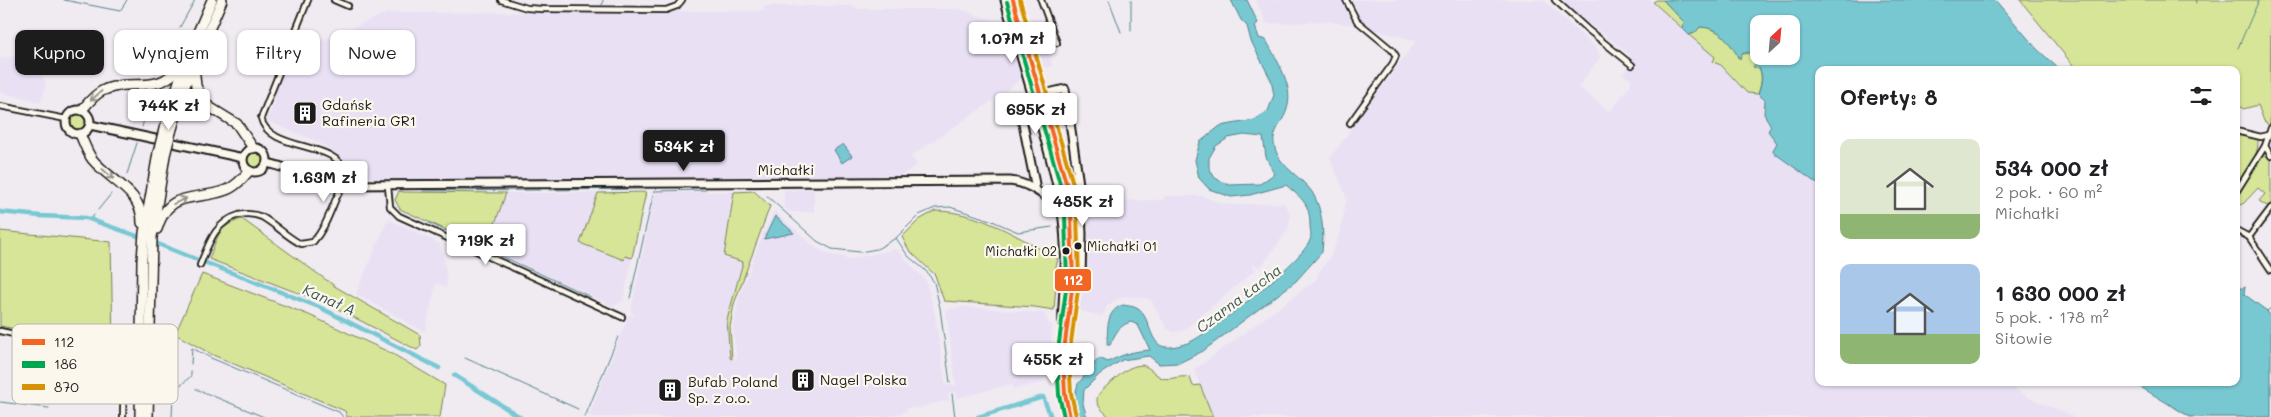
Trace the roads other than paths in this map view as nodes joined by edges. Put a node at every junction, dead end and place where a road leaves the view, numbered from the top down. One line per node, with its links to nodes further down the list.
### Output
1 (212, 0): 13 (highway)
2 (222, 0): 14 (highway)
3 (308, 0): 36 (street)
4 (334, 0): 12 (street)
5 (502, 0): 6 (street)
6 (682, 0)
7 (1005, 0): 22 (street, bridge)
8 (1013, 0): 22 (street, bridge)
9 (1041, 0): 15 (street)
10 (1346, 0): 24 (street)
11 (1555, 0): 16 (street)
12 (348, 6)
13 (202, 30)
14 (203, 30)
15 (1057, 43)
16 (1632, 65)
17 (173, 75): 21 (highway, one-way to 21)
18 (186, 75): 47 (highway, bridge)
19 (193, 75): 31 (highway)
20 (0, 106): 23 (street)
21 (82, 110): 23 (street); 25 (street)
22 (1041, 110): 40 (street); 43 (street)
23 (66, 119): 28 (street)
24 (1350, 123)
25 (90, 125): 28 (street); 33 (street)
26 (2271, 128): 29 (street)
27 (2240, 133): 29 (street)
28 (80, 134): 47 (highway, one-way to 47)
29 (2267, 135): 30 (street)
30 (2265, 146): 32 (street); 38 (street)
31 (253, 148): 33 (street); 34 (street)
32 (2271, 156)
33 (243, 158): 35 (street)
34 (267, 163): 35 (street); 36 (street, Michałki)
35 (250, 171): 47 (highway, one-way to 35)
36 (342, 185): 37 (street, Michałki); 50 (street)
37 (388, 186): 39 (street, Michałki); 53 (street)
38 (2240, 186)
39 (1033, 188): 41 (street); 42 (street, Michałki)
40 (1059, 192): 42 (street); 44 (street)
41 (1080, 198): 43 (street); 52 (street)
42 (1048, 199): 44 (street, Michałki)
43 (1068, 199): 52 (street)
44 (1062, 208): 56 (street)
45 (2271, 208): 48 (street)
46 (2240, 232): 48 (street)
47 (148, 235): 49 (highway)
48 (2249, 237): 51 (street)
49 (146, 262): 54 (highway); 55 (highway)
50 (200, 265)
51 (2271, 270)
52 (1073, 282): 56 (street)
53 (622, 317)
54 (144, 324)
55 (147, 324)
56 (1063, 349): 63 (street)
57 (123, 404): 60 (street)
58 (141, 404): 61 (highway)
59 (148, 404): 62 (highway)
60 (123, 417)
61 (140, 417)
62 (148, 417)
63 (1070, 417)

